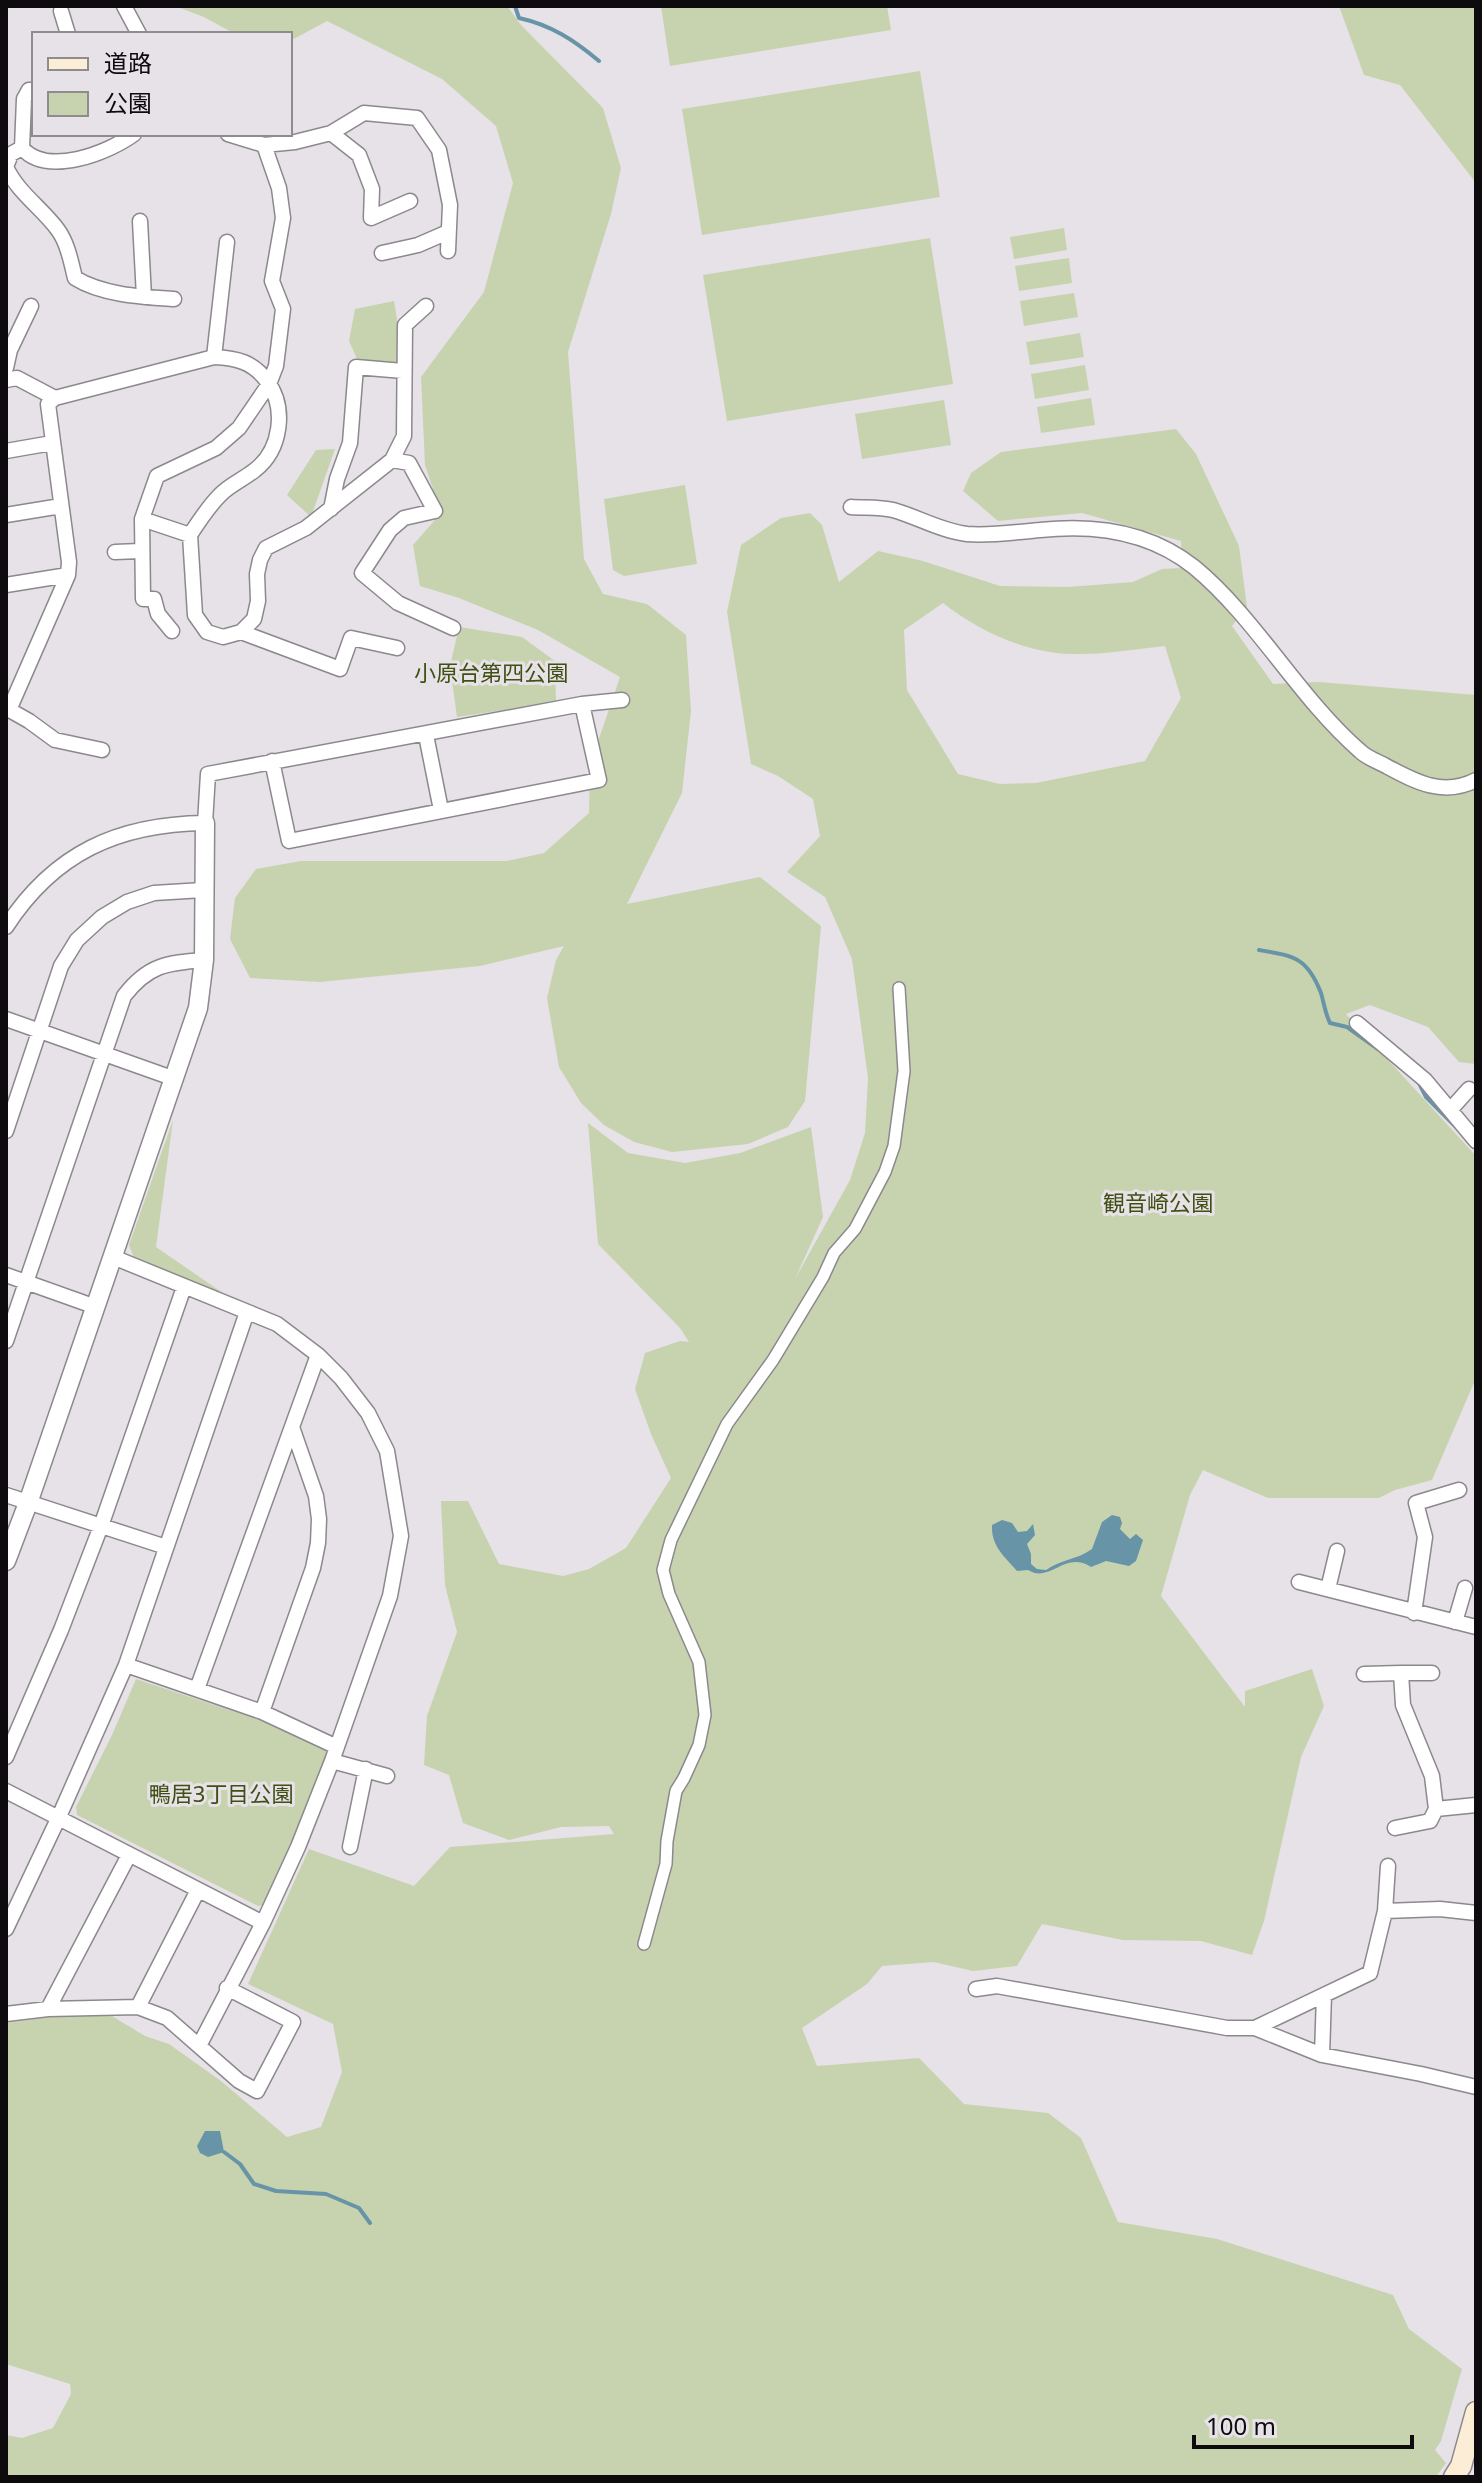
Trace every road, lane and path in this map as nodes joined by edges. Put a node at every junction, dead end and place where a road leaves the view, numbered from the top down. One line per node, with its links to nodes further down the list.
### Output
1 (124, 6): 4 (street)
2 (61, 11): 3 (street)
3 (67, 32)
4 (138, 32)
5 (32, 90): 10 (street)
6 (331, 133): 9 (street); 11 (street); 13 (street)
7 (131, 136): 10 (street)
8 (235, 136): 9 (street)
9 (264, 145): 26 (street)
10 (22, 148): 17 (street)
11 (410, 201)
12 (140, 221): 17 (street)
13 (448, 232): 15 (street); 16 (street)
14 (227, 242): 22 (street)
15 (448, 251)
16 (382, 253)
17 (144, 297): 18 (street)
18 (174, 299)
19 (31, 306): 21 (street)
20 (426, 306): 24 (street)
21 (10, 343): 23 (street)
22 (214, 357): 26 (street); 27 (street)
23 (6, 368)
24 (403, 371): 30 (street); 33 (street)
25 (6, 380): 27 (street)
26 (269, 384): 35 (street); 36 (street)
27 (55, 398): 28 (street)
28 (52, 443): 29 (street); 31 (street)
29 (6, 451)
30 (392, 460): 33 (street); 41 (street)
31 (61, 506): 34 (street); 39 (street)
32 (851, 507): 51 (street)
33 (331, 509): 43 (street)
34 (6, 515)
35 (142, 519): 36 (street); 37 (street)
36 (190, 535): 43 (street)
37 (140, 551): 38 (street); 42 (street)
38 (115, 552)
39 (68, 575): 40 (street); 47 (street)
40 (6, 585)
41 (453, 628)
42 (172, 631)
43 (241, 632): 44 (street)
44 (397, 648)
45 (622, 700): 46 (street)
46 (582, 704): 48 (street); 52 (street)
47 (8, 709): 49 (street)
48 (426, 735): 50 (street); 52 (street)
49 (102, 750)
50 (272, 761): 52 (street); 53 (street)
51 (1476, 780)
52 (441, 810)
53 (205, 823): 54 (street); 55 (street)
54 (203, 890): 56 (street); 60 (street)
55 (6, 927)
56 (204, 960): 61 (street); 62 (street)
57 (899, 988): 112 (street)
58 (6, 1019): 60 (street)
59 (1357, 1023): 64 (street)
60 (38, 1030): 61 (street); 65 (street)
61 (106, 1055): 62 (street); 69 (street)
62 (175, 1079): 67 (street)
63 (1469, 1089): 64 (street)
64 (1451, 1109): 66 (street)
65 (6, 1131)
66 (1476, 1141)
67 (113, 1257): 70 (street); 71 (street)
68 (6, 1275): 69 (street)
69 (27, 1282): 71 (street); 73 (street)
70 (184, 1287): 72 (street); 79 (street)
71 (96, 1307): 78 (street)
72 (247, 1312): 74 (street); 80 (street)
73 (6, 1341)
74 (318, 1355): 75 (street); 95 (street)
75 (292, 1427): 93 (street); 94 (street)
76 (1459, 1490): 86 (street)
77 (6, 1495): 78 (street)
78 (28, 1503): 79 (street); 82 (street)
79 (101, 1526): 80 (street); 96 (street)
80 (166, 1547): 89 (street)
81 (1337, 1551): 85 (street)
82 (6, 1561)
83 (1299, 1582): 85 (street)
84 (1465, 1588): 87 (street)
85 (1328, 1589): 86 (street)
86 (1414, 1613): 87 (street)
87 (1455, 1622): 88 (street)
88 (1476, 1627)
89 (126, 1665): 93 (street); 102 (street)
90 (1401, 1673): 91 (street); 92 (street); 101 (street)
91 (1432, 1673)
92 (1364, 1674)
93 (197, 1689): 94 (street)
94 (262, 1712): 95 (street)
95 (334, 1754): 97 (street); 110 (street)
96 (6, 1757)
97 (366, 1769): 98 (street); 104 (street)
98 (387, 1776)
99 (6, 1791): 102 (street)
100 (1476, 1805): 101 (street)
101 (1436, 1809): 103 (street)
102 (58, 1819): 105 (street); 111 (street)
103 (1395, 1828)
104 (350, 1847)
105 (129, 1855): 107 (street); 117 (street)
106 (1388, 1866): 108 (street)
107 (198, 1890): 110 (street); 116 (street)
108 (1385, 1911): 109 (street); 115 (street)
109 (1476, 1913)
110 (263, 1923): 113 (street)
111 (6, 1929)
112 (644, 1944)
113 (227, 1988): 120 (street); 120 (street)
114 (976, 1989): 119 (street)
115 (1324, 1995): 119 (street); 121 (street)
116 (138, 2007): 117 (street); 120 (street)
117 (48, 2009): 118 (street)
118 (6, 2014)
119 (1255, 2028): 121 (street)
120 (200, 2044)
121 (1322, 2055): 122 (street)
122 (1476, 2087)
123 (1476, 2412): 124 (main road)
124 (1454, 2477)

